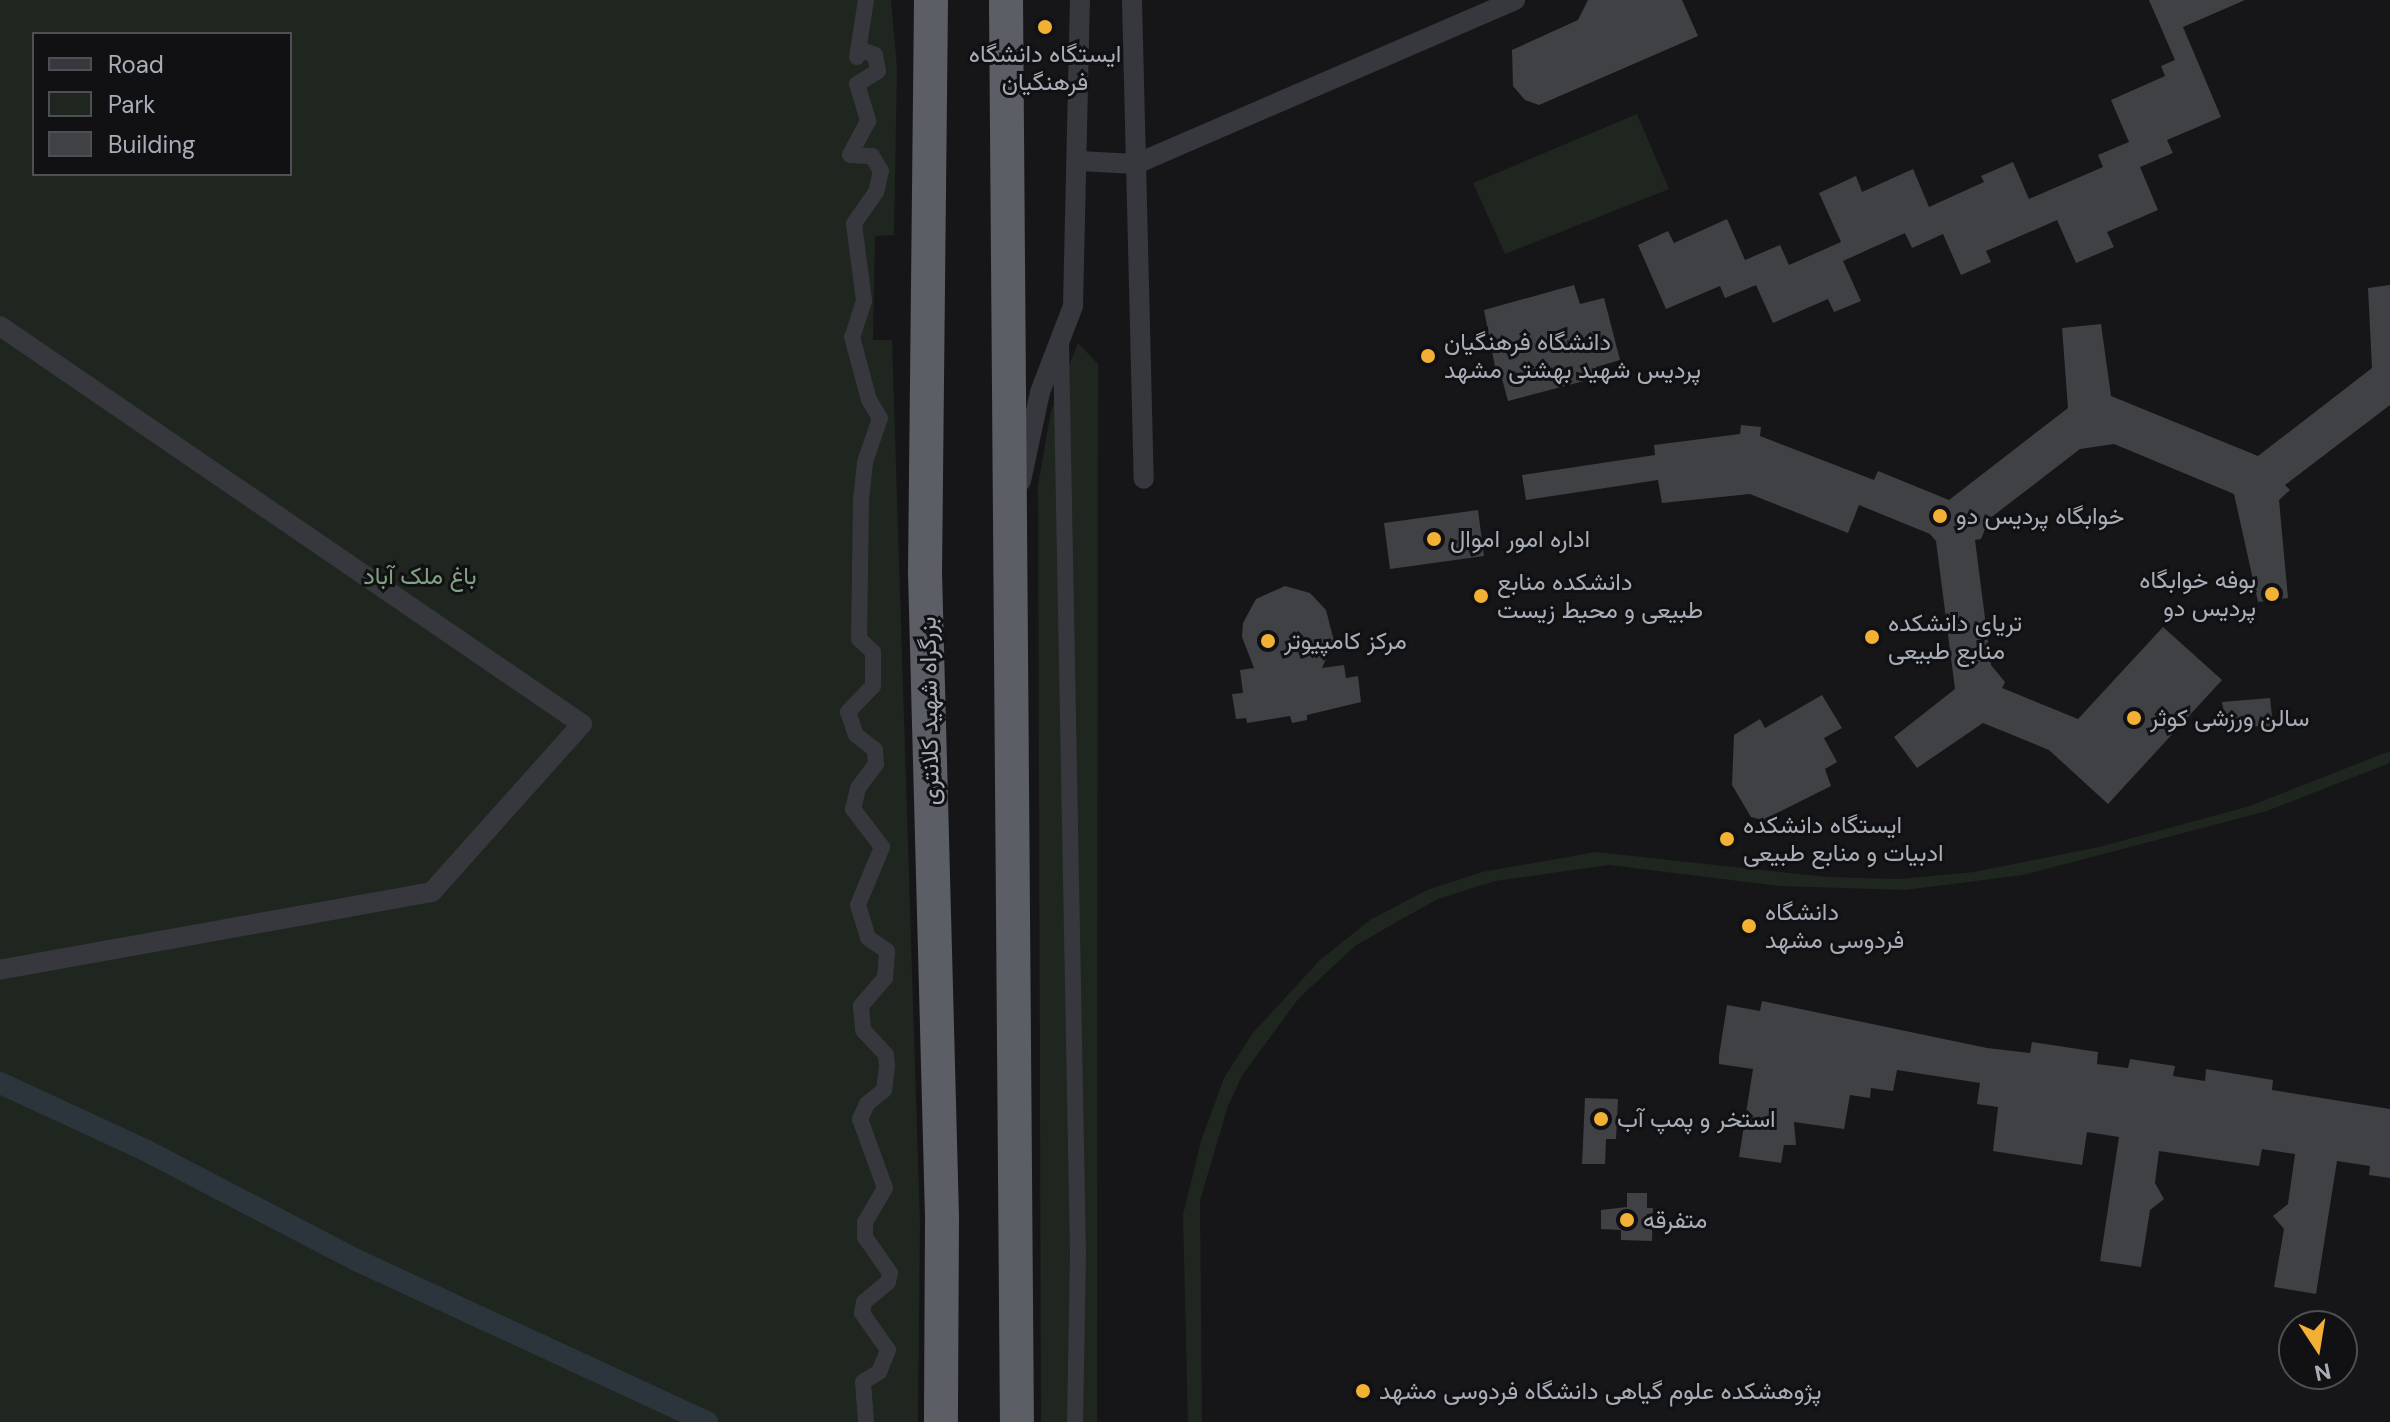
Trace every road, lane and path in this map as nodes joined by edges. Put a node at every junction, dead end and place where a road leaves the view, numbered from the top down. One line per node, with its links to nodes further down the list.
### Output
1 (866, 0): 16 (street)
2 (915, 0): 8 (street)
3 (931, 0): 8 (highway, بزرگراه شهید کلانتری)
4 (1006, 0): 14 (highway)
5 (1080, 0): 9 (street)
6 (1132, 0): 10 (street)
7 (1515, 0): 10 (street)
8 (934, 55): 17 (highway, بزرگراه شهید کلانتری)
9 (1079, 161): 10 (street); 12 (street)
10 (1136, 164): 13 (street)
11 (0, 326): 15 (street)
12 (1061, 342): 14 (street); 19 (street)
13 (1144, 479)
14 (1013, 520): 18 (highway)
15 (0, 970)
16 (866, 1422)
17 (941, 1422)
18 (1017, 1422)
19 (1075, 1422)

